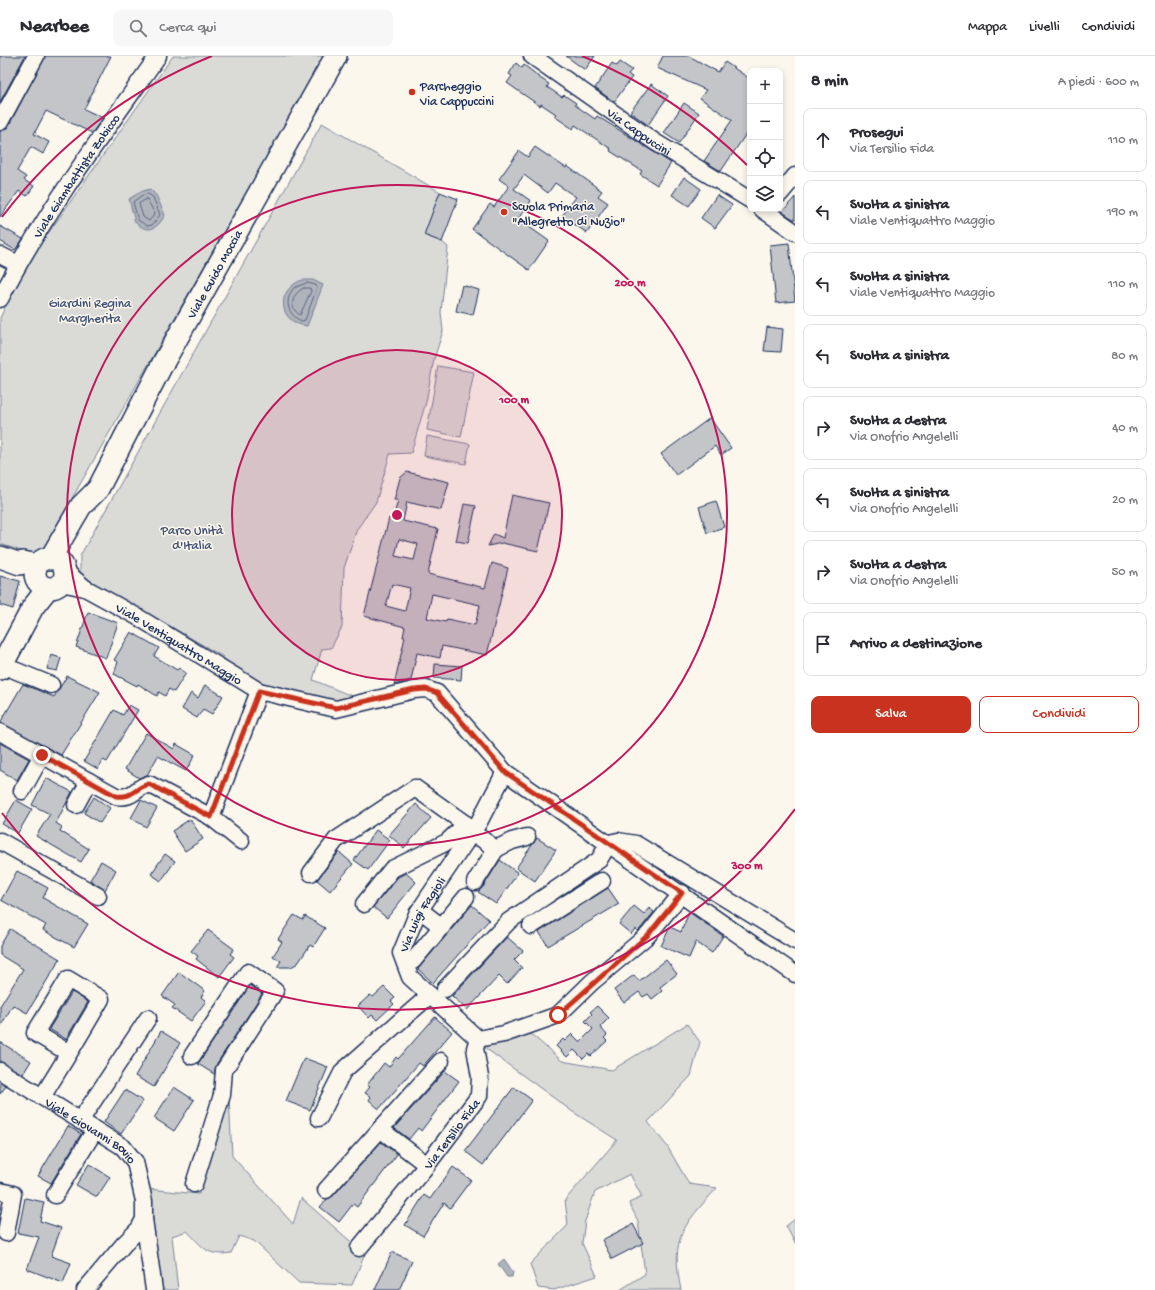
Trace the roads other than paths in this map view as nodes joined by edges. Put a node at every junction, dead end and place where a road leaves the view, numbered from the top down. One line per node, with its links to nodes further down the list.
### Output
1 (36, 56): 5 (street)
2 (158, 56): 12 (street, Viale Giambattista Zobicco)
3 (336, 56): 15 (main road, Viale Guido Moccia)
4 (532, 56): 8 (street, Via Cappuccini)
5 (0, 122)
6 (795, 176): 7 (street)
7 (783, 190)
8 (747, 198)
9 (768, 212): 10 (street)
10 (795, 232)
11 (0, 255): 12 (street)
12 (18, 264): 13 (street, Viale Giambattista Zobicco)
13 (0, 299)
14 (0, 557): 15 (main road, Viale Ventiquattro Maggio)
15 (46, 572): 16 (main road, Viale Guido Moccia); 18 (street, Viale Ventiquattro Maggio)
16 (1, 667): 17 (street)
17 (51, 685)
18 (259, 691): 21 (street, Viale Ventiquattro Maggio); 25 (street)
19 (0, 732): 20 (street)
20 (42, 755): 22 (street); 23 (street)
21 (505, 772): 26 (street, Via Luigi Fagioli); 30 (street, Viale Ventiquattro Maggio)
22 (89, 781): 24 (street); 25 (street)
23 (22, 791)
24 (76, 805)
25 (211, 817): 29 (street)
26 (471, 829): 31 (street); 32 (street); 39 (street); 40 (street, Via Luigi Fagioli)
27 (527, 837): 31 (street)
28 (0, 841): 36 (street)
29 (241, 841)
30 (609, 843): 35 (street, Viale Ventiquattro Maggio); 38 (street); 44 (street)
31 (496, 849): 34 (street)
32 (311, 873)
33 (602, 881): 41 (street)
34 (474, 882)
35 (682, 893): 46 (street, Viale Ventiquattro Maggio); 50 (street)
36 (98, 896)
37 (466, 897): 43 (street)
38 (542, 898): 41 (street); 47 (street)
39 (364, 904)
40 (420, 910): 43 (street); 48 (street, Via Luigi Fagioli)
41 (552, 913): 42 (street)
42 (531, 926)
43 (442, 927): 45 (street)
44 (795, 941)
45 (413, 961)
46 (795, 974)
47 (446, 989)
48 (430, 995): 50 (street, Via Luigi Fagioli); 56 (street)
49 (148, 1018): 57 (street)
50 (478, 1039): 60 (street, Via Tersilio Fida)
51 (69, 1053): 51 (street); 55 (street)
52 (192, 1056): 61 (street)
53 (441, 1061): 58 (street)
54 (0, 1071): 55 (street, Viale Giovanni Bovio)
55 (42, 1097): 57 (street, Viale Giovanni Bovio)
56 (319, 1118)
57 (80, 1121): 59 (street, Viale Giovanni Bovio)
58 (380, 1129): 60 (street); 62 (street)
59 (95, 1130): 64 (street); 65 (street, Viale Giovanni Bovio)
60 (427, 1165): 67 (street, Via Tersilio Fida)
61 (194, 1184)
62 (326, 1190)
63 (0, 1191): 66 (street)
64 (55, 1195)
65 (144, 1219): 68 (street); 69 (street, Viale Giovanni Bovio)
66 (6, 1233)
67 (359, 1248)
68 (85, 1290)
69 (154, 1290)

